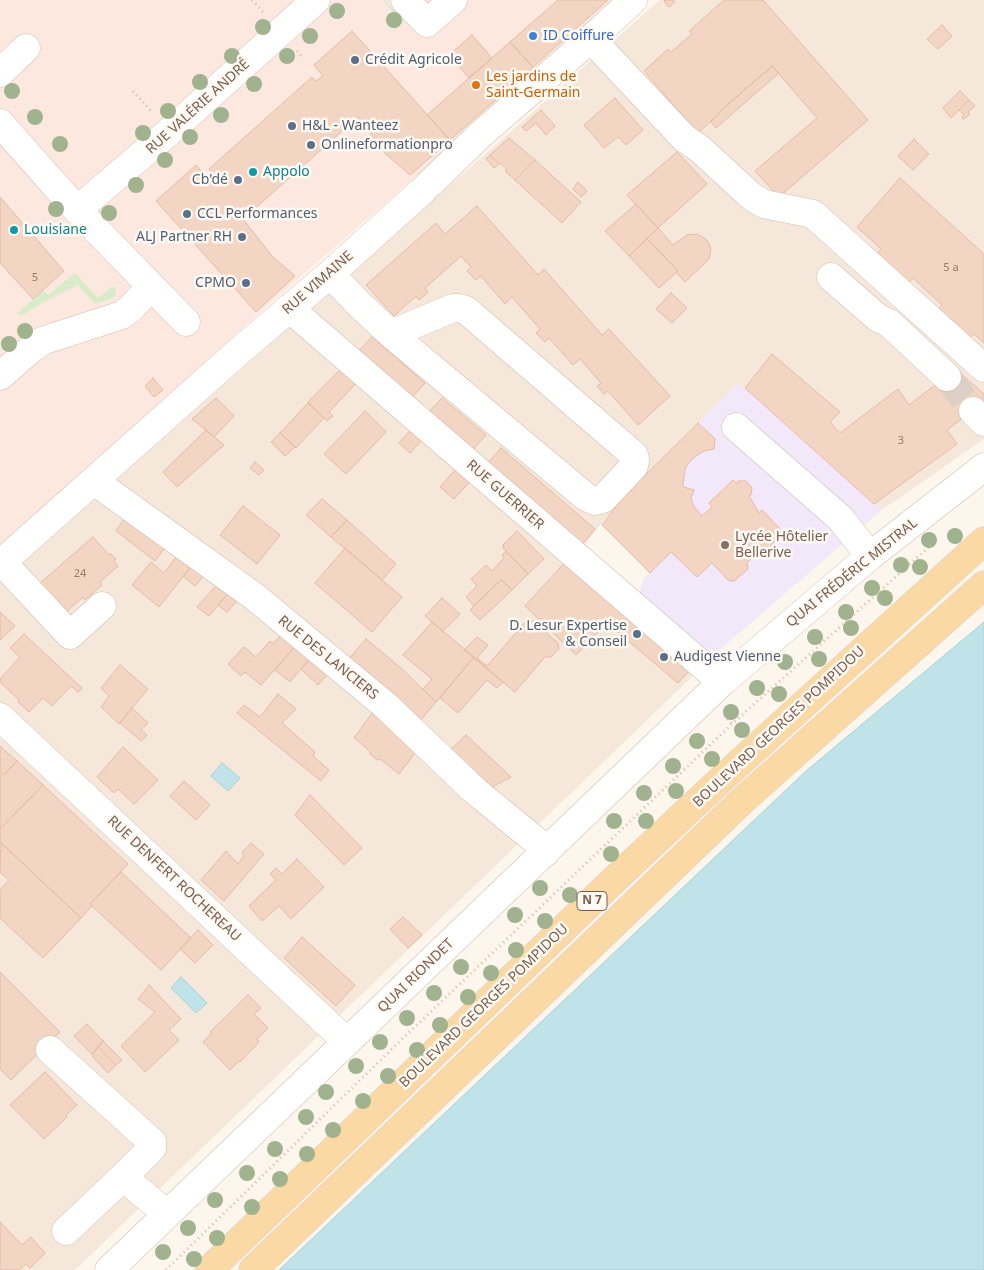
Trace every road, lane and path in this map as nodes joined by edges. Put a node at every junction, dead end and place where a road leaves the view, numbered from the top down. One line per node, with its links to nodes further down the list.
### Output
1 (316, 0): 11 (street, RUE VALÉRIE ANDRÉ)
2 (405, 0): 3 (street)
3 (453, 0)
4 (633, 0): 5 (street, RUE VIMAINE)
5 (591, 39): 12 (street, RUE VIMAINE); 18 (street)
6 (26, 48): 7 (street)
7 (0, 73)
8 (133, 91): 9 (path)
9 (158, 117)
10 (0, 122): 11 (street)
11 (77, 210): 14 (street)
12 (330, 274): 15 (street, RUE VIMAINE); 17 (street)
13 (831, 277): 20 (street)
14 (151, 287): 16 (street); 19 (street)
15 (289, 308): 23 (street, RUE VIMAINE); 30 (street, RUE GUERRIER)
16 (186, 322)
17 (391, 334): 17 (street)
18 (984, 368)
19 (0, 376)
20 (947, 377)
21 (736, 426): 26 (street)
22 (984, 467): 26 (street, QUAI FRÉDÉRIC MISTRAL)
23 (94, 481): 27 (street, RUE VIMAINE); 32 (street, RUE DES LANCIERS)
24 (984, 541): 40 (main road, BOULEVARD GEORGES POMPIDOU / N 7)
25 (933, 543): 39 (path)
26 (870, 556): 30 (street, QUAI FRÉDÉRIC MISTRAL)
27 (1, 563): 29 (street)
28 (984, 585): 41 (main road, N 7)
29 (102, 606)
30 (722, 682): 32 (street, QUAI RIONDET)
31 (0, 716): 33 (street, RUE DENFERT ROCHEREAU)
32 (545, 853): 33 (street, QUAI RIONDET)
33 (346, 1041): 36 (street, QUAI RIONDET)
34 (50, 1050): 35 (street)
35 (123, 1178): 36 (street); 37 (street)
36 (167, 1214): 38 (street, QUAI RIONDET)
37 (66, 1231)
38 (109, 1270)
39 (166, 1270)
40 (209, 1270)
41 (253, 1270)

